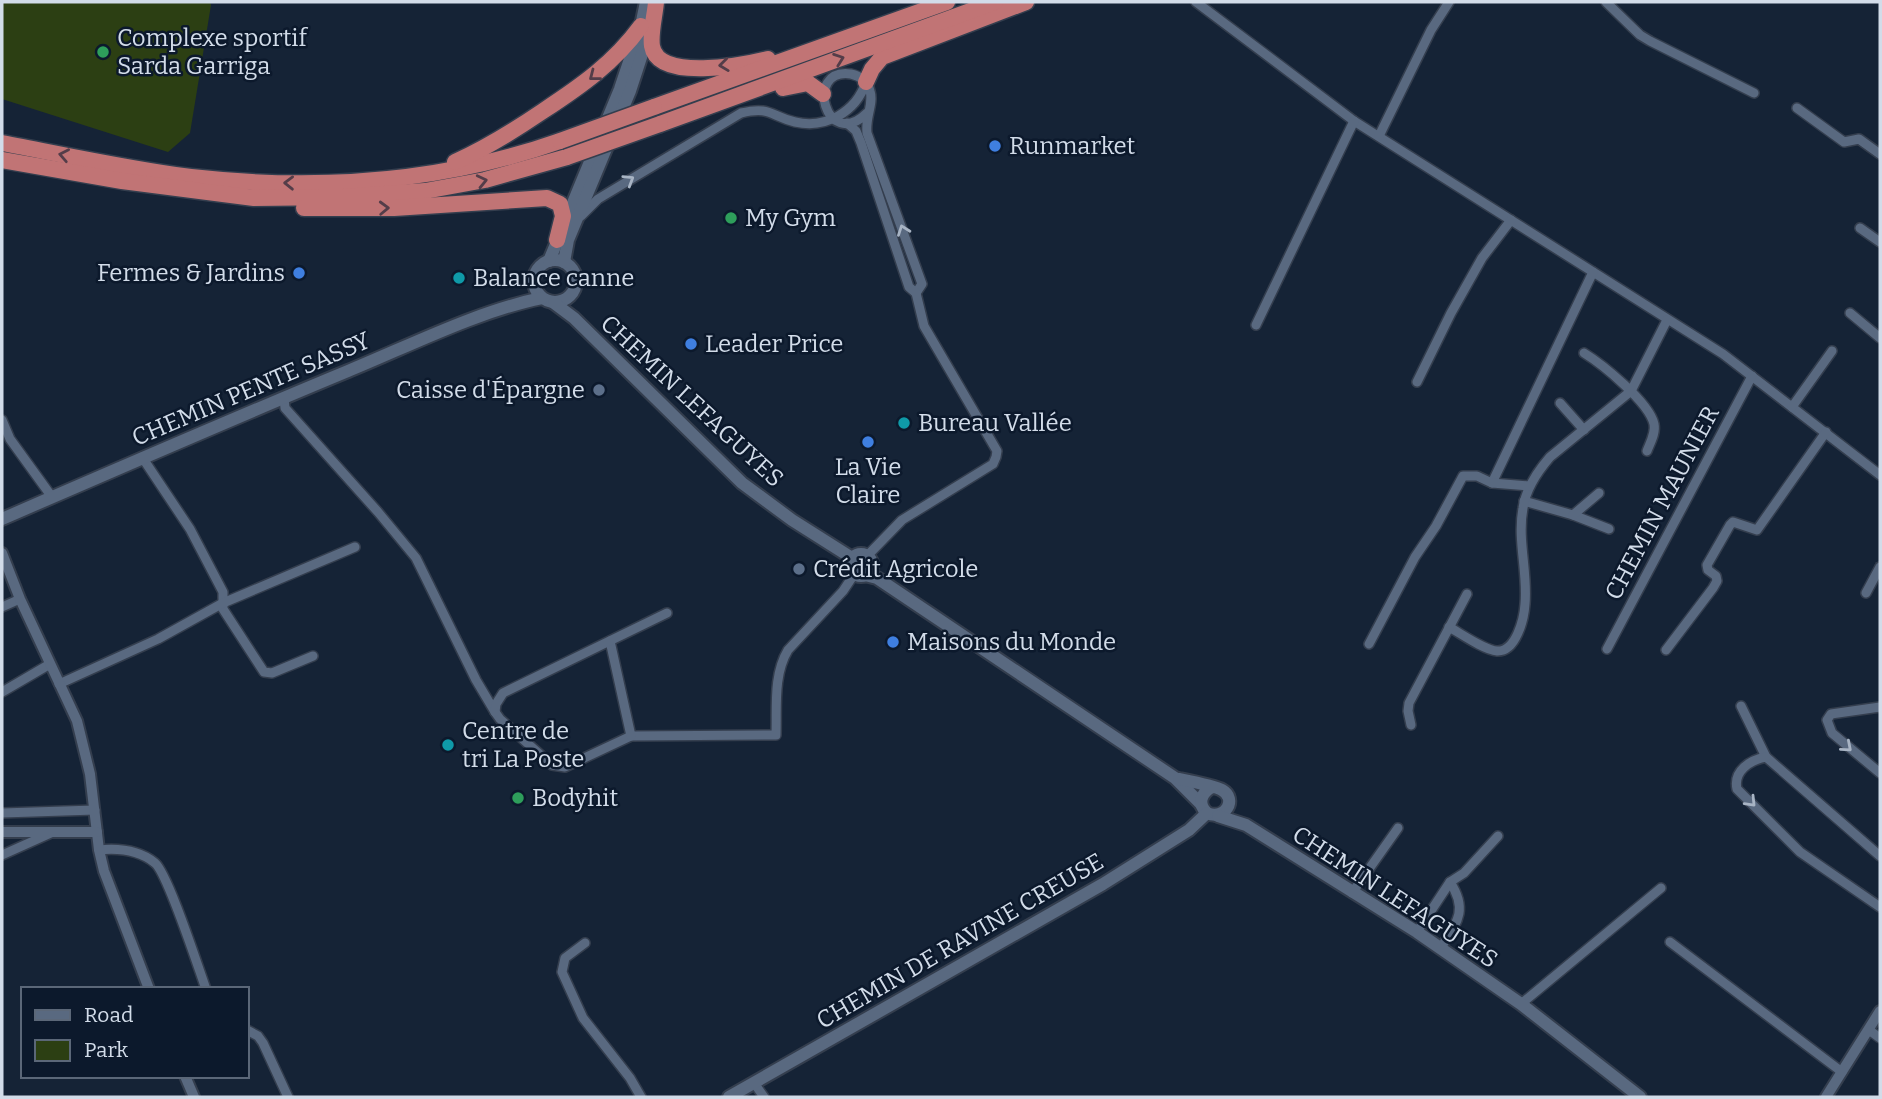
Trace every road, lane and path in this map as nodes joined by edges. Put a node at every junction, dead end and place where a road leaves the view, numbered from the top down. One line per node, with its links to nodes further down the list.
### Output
1 (646, 2): 10 (main road)
2 (656, 2): 9 (highway, one-way to 2); 27 (main road)
3 (947, 2): 9 (highway)
4 (995, 2): 15 (highway, one-way to 4)
5 (1026, 2): 11 (highway)
6 (1196, 2): 18 (street)
7 (1449, 2): 20 (street)
8 (1606, 2): 12 (street)
9 (885, 24): 24 (highway, bridge)
10 (641, 26): 24 (highway, one-way to 24); 29 (main road)
11 (866, 82): 13 (street); 16 (street); 17 (street)
12 (1754, 93)
13 (823, 94): 15 (highway); 17 (street)
14 (1797, 108): 22 (street)
15 (699, 110): 25 (highway, one-way to 15, bridge)
16 (867, 113): 19 (street); 35 (street, one-way to 16)
17 (833, 118): 19 (street); 27 (street, one-way to 17)
18 (1354, 121): 20 (street); 42 (street)
19 (847, 123): 35 (street)
20 (1380, 136): 26 (street)
21 (2, 143): 24 (highway, one-way to 21)
22 (1880, 154)
23 (2, 160): 25 (highway)
24 (430, 174)
25 (122, 181): 29 (highway, one-way to 29)
26 (1511, 220): 33 (street); 47 (street)
27 (575, 222): 32 (main road)
28 (1860, 228): 30 (street)
29 (557, 240): 31 (main road)
30 (1880, 242)
31 (549, 261): 32 (main road); 34 (main road)
32 (564, 262): 36 (main road)
33 (1593, 272): 41 (street); 58 (street)
34 (534, 282): 37 (main road); 38 (main road, CHEMIN PENTE SASSY)
35 (916, 293): 69 (street)
36 (570, 297): 37 (main road); 40 (main road, CHEMIN LEFAGUYES)
37 (548, 301): 38 (main road, CHEMIN PENTE SASSY); 40 (main road, CHEMIN LEFAGUYES)
38 (517, 302): 49 (main road, CHEMIN PENTE SASSY)
39 (1850, 313): 43 (street)
40 (575, 318): 69 (main road, CHEMIN LEFAGUYES)
41 (1667, 320): 46 (street); 48 (street)
42 (1256, 325)
43 (1880, 338)
44 (1832, 351): 51 (street)
45 (1584, 353): 48 (street)
46 (1752, 376): 51 (street); 79 (street, CHEMIN MAUNIER)
47 (1417, 382)
48 (1631, 391): 53 (street); 55 (street)
49 (284, 398): 56 (main road, CHEMIN PENTE SASSY); 87 (street)
50 (1560, 402): 53 (street)
51 (1793, 407): 54 (street)
52 (2, 420): 61 (street)
53 (1584, 430): 59 (street)
54 (1826, 432): 57 (street); 80 (street)
55 (1647, 451)
56 (142, 457): 61 (main road, CHEMIN PENTE SASSY); 73 (street)
57 (1880, 475)
58 (1492, 483): 59 (street); 78 (street)
59 (1529, 486): 62 (street)
60 (1599, 493): 63 (street)
61 (52, 497): 64 (main road, CHEMIN PENTE SASSY)
62 (1524, 501): 63 (street); 76 (street)
63 (1573, 515): 65 (street)
64 (2, 519)
65 (1609, 529)
66 (355, 547): 73 (street)
67 (2, 553): 72 (street)
68 (1880, 567): 70 (street)
69 (867, 569): 89 (street); 92 (main road, CHEMIN LEFAGUYES)
70 (1866, 593)
71 (1467, 594): 76 (street)
72 (20, 600): 74 (street); 82 (street)
73 (223, 603): 81 (street); 83 (street)
74 (2, 607)
75 (667, 613): 77 (street)
76 (1449, 627): 88 (street)
77 (610, 641): 87 (street); 89 (street)
78 (1369, 645)
79 (1607, 649)
80 (1666, 650)
81 (313, 656)
82 (50, 664): 83 (street); 84 (street)
83 (59, 684): 95 (street)
84 (2, 692)
85 (1741, 706): 90 (street)
86 (1880, 707): 91 (street, one-way to 91)
87 (495, 712): 89 (street)
88 (1411, 725)
89 (631, 736)
90 (1766, 757): 106 (street); 110 (street, one-way to 110)
91 (1880, 773)
92 (1175, 778): 93 (main road, CHEMIN LEFAGUYES); 96 (main road, CHEMIN LEFAGUYES)
93 (1212, 788): 94 (main road); 96 (main road)
94 (1229, 799): 96 (main road); 98 (main road, CHEMIN LEFAGUYES)
95 (95, 810): 97 (street); 102 (street)
96 (1209, 811): 98 (main road, CHEMIN LEFAGUYES); 124 (main road, CHEMIN DE RAVINE CREUSE)
97 (2, 813)
98 (1245, 825): 109 (main road, CHEMIN LEFAGUYES)
99 (1398, 828): 109 (street)
100 (56, 831): 101 (street); 102 (street); 105 (street)
101 (2, 832)
102 (97, 832): 104 (street)
103 (1498, 836): 107 (street)
104 (99, 850): 115 (street); 116 (street)
105 (2, 855)
106 (1880, 856)
107 (1450, 883): 111 (street); 114 (street)
108 (1661, 888): 117 (street)
109 (1352, 893): 111 (main road, CHEMIN LEFAGUYES)
110 (1880, 907)
111 (1417, 932): 114 (main road, CHEMIN LEFAGUYES)
112 (1670, 942): 122 (street)
113 (585, 943): 127 (street)
114 (1440, 949): 117 (main road, CHEMIN LEFAGUYES)
115 (148, 987)
116 (205, 987)
117 (1521, 1004): 130 (main road, CHEMIN LEFAGUYES)
118 (1880, 1011): 119 (street)
119 (1869, 1030): 121 (street); 122 (street)
120 (248, 1031): 126 (street)
121 (1880, 1038)
122 (1842, 1072): 131 (street)
123 (186, 1078): 125 (street)
124 (754, 1083): 128 (main road, CHEMIN DE RAVINE CREUSE); 129 (street)
125 (194, 1097)
126 (288, 1097)
127 (641, 1097)
128 (729, 1097)
129 (764, 1097)
130 (1640, 1097)
131 (1826, 1097)

